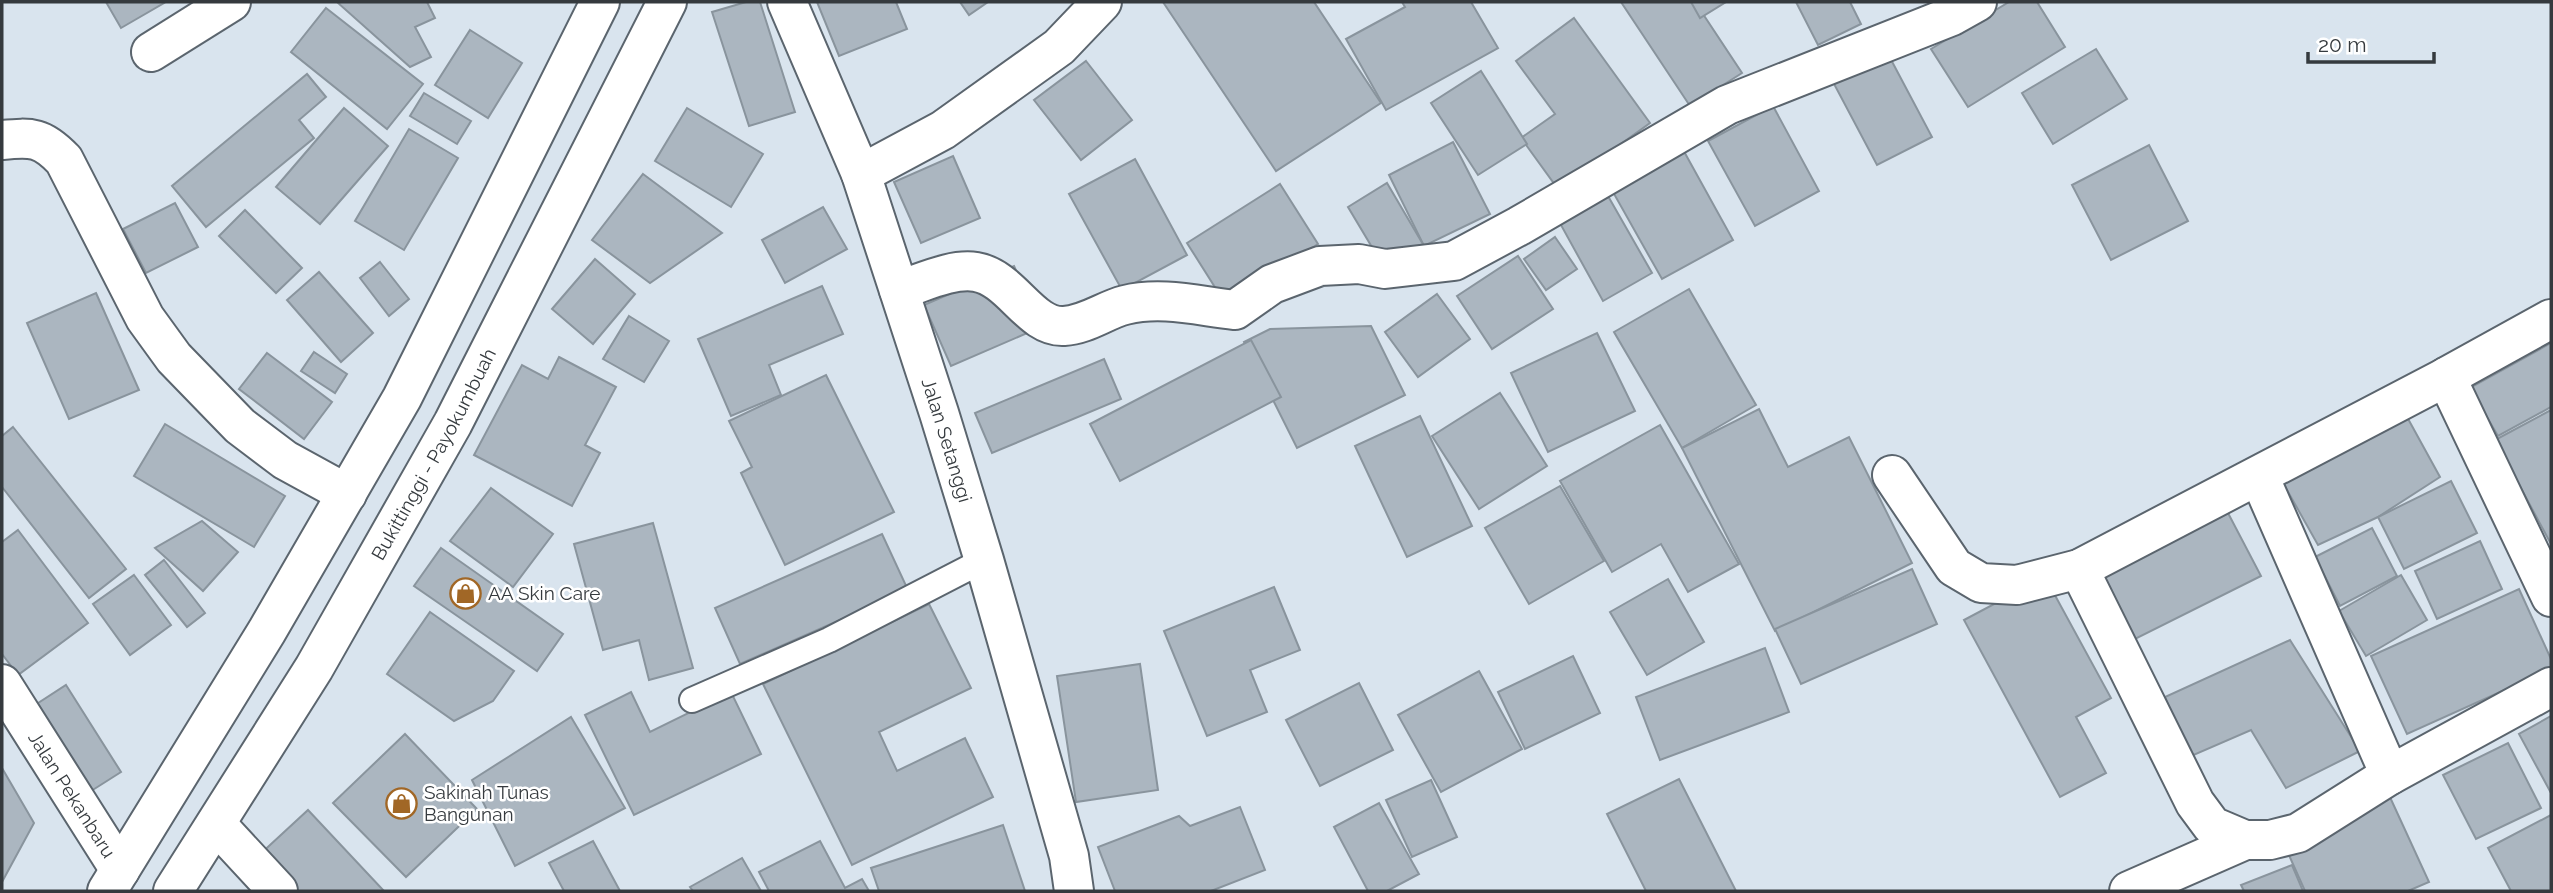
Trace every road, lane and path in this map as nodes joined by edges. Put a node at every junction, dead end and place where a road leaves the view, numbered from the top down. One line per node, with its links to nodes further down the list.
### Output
1 (231, 2): 7 (main road)
2 (600, 2): 15 (main road)
3 (667, 2): 16 (main road, Bukittinggi - Payokumbuah)
4 (787, 2): 9 (main road, Jalan Setanggi)
5 (1102, 2): 9 (main road)
6 (1977, 2): 10 (main road)
7 (151, 52)
8 (2, 140): 15 (main road)
9 (861, 174): 10 (main road, Jalan Setanggi)
10 (899, 290): 17 (main road, Jalan Setanggi)
11 (2551, 319): 12 (main road)
12 (2446, 377): 14 (main road); 19 (main road)
13 (1892, 475): 18 (main road)
14 (2259, 476): 18 (main road); 25 (main road)
15 (347, 494): 16 (main road); 20 (main road)
16 (397, 523): 21 (main road, Bukittinggi - Payokumbuah)
17 (984, 560): 24 (lane); 31 (main road, Jalan Setanggi)
18 (2079, 569): 27 (main road)
19 (2551, 597)
20 (267, 631): 21 (main road); 28 (main road)
21 (314, 668): 26 (main road, Bukittinggi - Payokumbuah)
22 (2, 684): 28 (main road, Jalan Pekanbaru)
23 (2551, 687): 25 (main road)
24 (692, 701)
25 (2390, 775): 27 (main road)
26 (216, 824): 29 (main road, Bukittinggi - Payokumbuah); 30 (main road)
27 (2245, 840): 32 (main road)
28 (114, 881)
29 (173, 891)
30 (278, 891)
31 (1074, 891)
32 (2129, 891)

